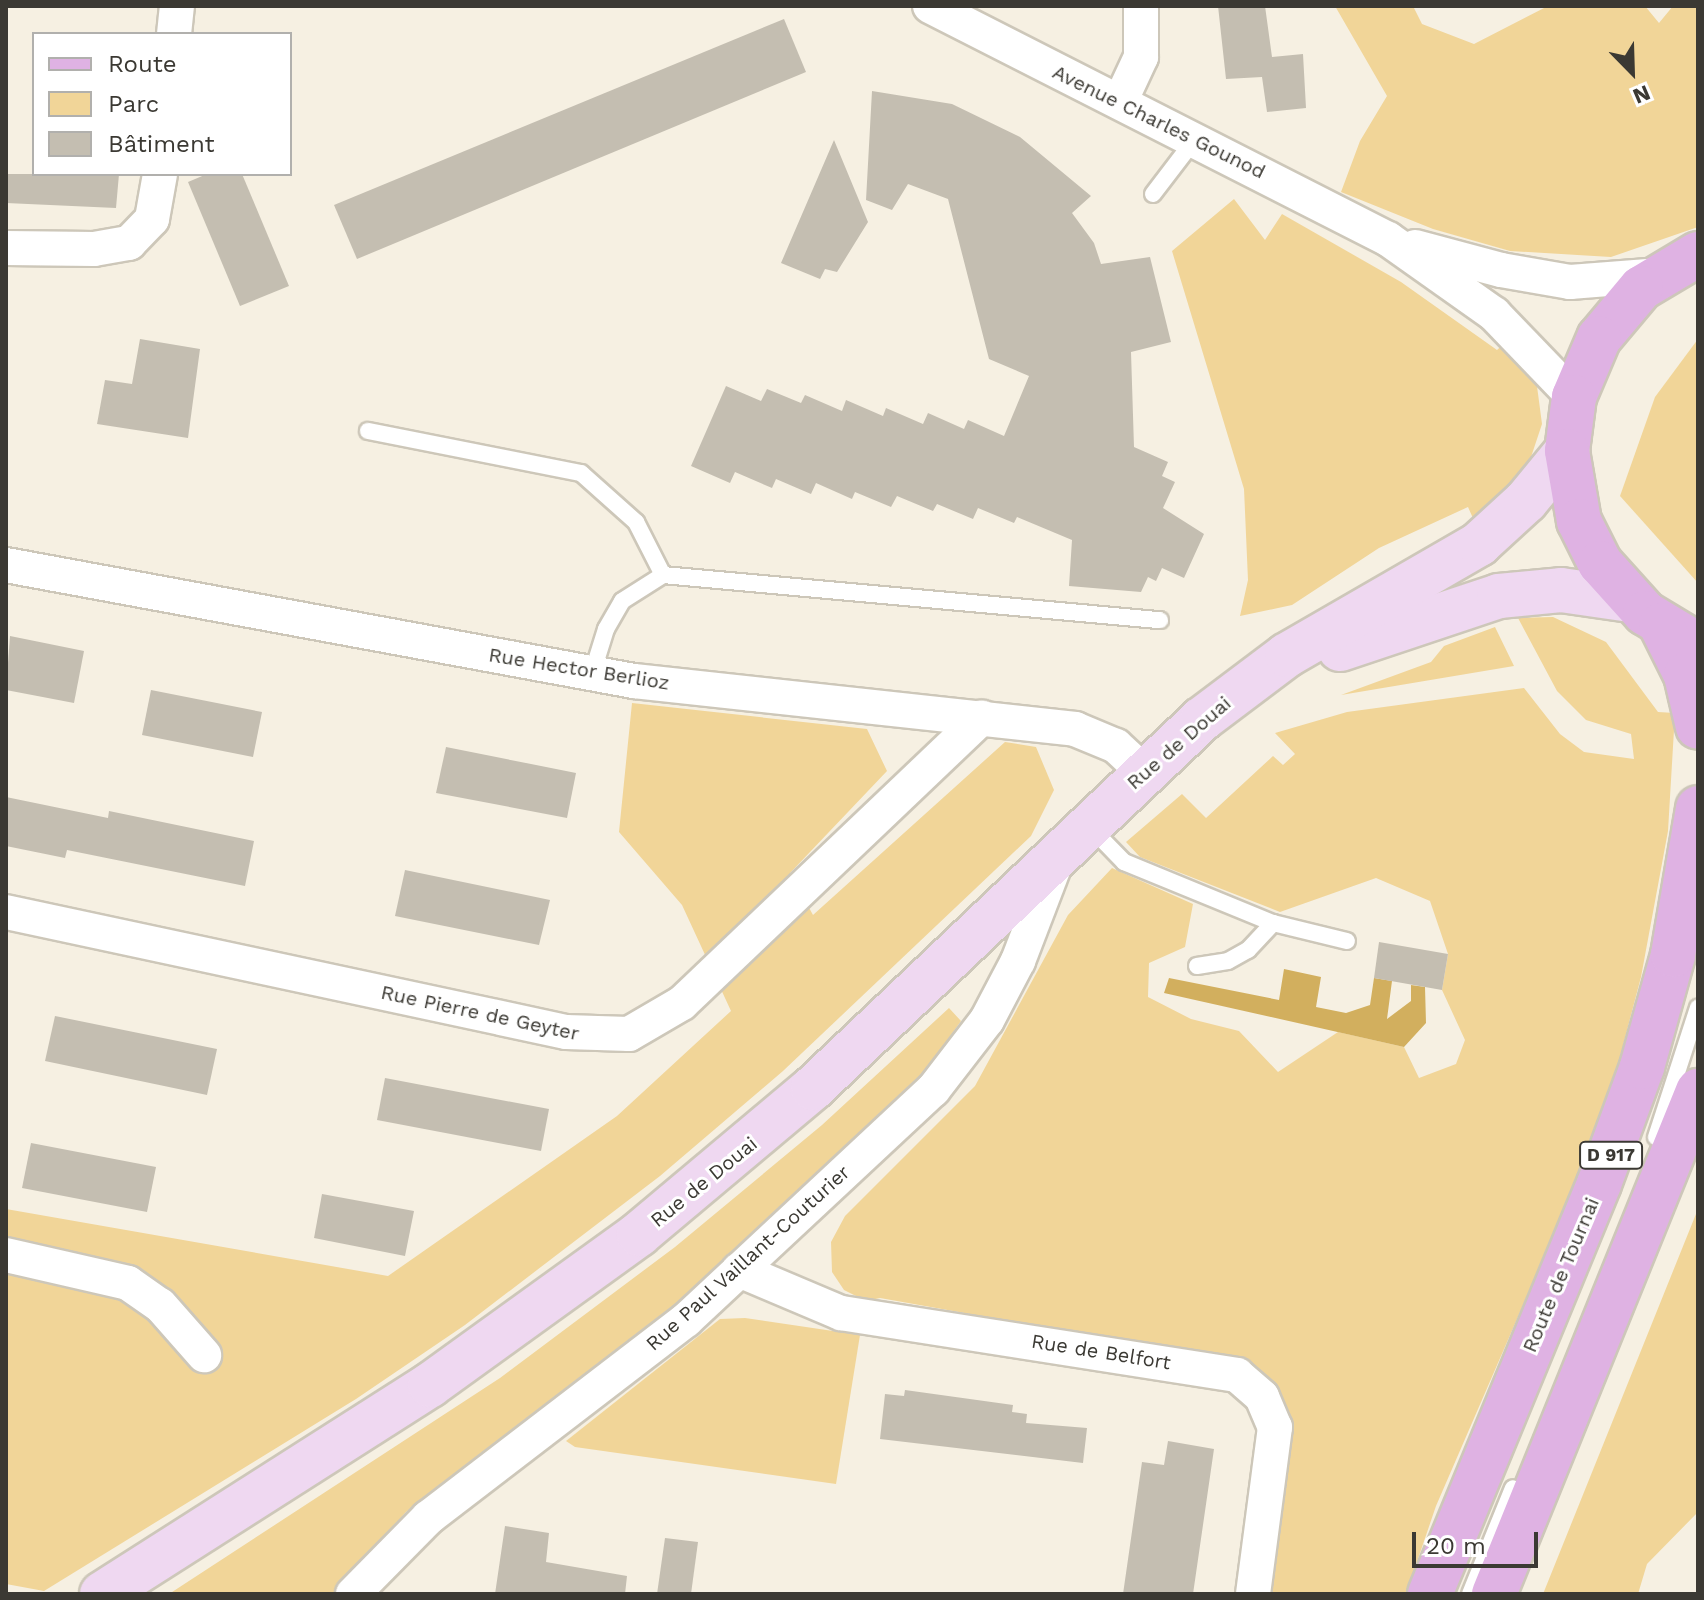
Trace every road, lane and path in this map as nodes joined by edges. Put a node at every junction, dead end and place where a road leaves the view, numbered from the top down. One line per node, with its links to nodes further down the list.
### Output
1 (177, 6): 4 (street)
2 (930, 6): 5 (street, Avenue Charles Gounod)
3 (1141, 6): 5 (street)
4 (174, 32)
5 (1120, 102): 6 (street, Avenue Charles Gounod)
6 (1196, 138): 8 (lane); 9 (street, Avenue Charles Gounod)
7 (160, 176): 10 (street)
8 (1153, 194)
9 (1388, 239): 12 (street, Avenue Charles Gounod); 13 (street, Avenue Charles Gounod)
10 (6, 248)
11 (1698, 254): 12 (main road)
12 (1658, 275): 13 (main road)
13 (1574, 397): 15 (main road)
14 (368, 431): 17 (lane)
15 (1567, 451): 19 (main road); 21 (street, Rue de Douai)
16 (6, 565): 20 (street, Rue Hector Berlioz)
17 (663, 575): 18 (lane); 20 (lane)
18 (1160, 620)
19 (1663, 623): 21 (street, Rue de Douai); 23 (main road)
20 (592, 674): 22 (street, Rue Hector Berlioz)
21 (1241, 689): 24 (street, Rue de Douai)
22 (982, 717): 24 (street, Rue Hector Berlioz); 27 (street, Rue Pierre de Geyter)
23 (1698, 727)
24 (1144, 772): 26 (street, Rue de Douai)
25 (1698, 808): 43 (main road, Route de Tournai / D 917)
26 (1074, 840): 28 (lane); 36 (street, Rue Paul Vaillant-Couturier); 40 (street, Rue de Douai)
27 (6, 912)
28 (1273, 923): 29 (lane); 30 (lane)
29 (1347, 941)
30 (1197, 966)
31 (1698, 1008): 33 (lane)
32 (1698, 1091): 45 (main road, D 917)
33 (1652, 1149)
34 (1626, 1219): 37 (lane)
35 (6, 1255): 38 (street)
36 (739, 1270): 41 (street, Rue Paul Vaillant-Couturier); 42 (street, Rue de Belfort)
37 (1603, 1276)
38 (204, 1355)
39 (1518, 1477): 44 (lane)
40 (102, 1594)
41 (353, 1594)
42 (1253, 1594)
43 (1430, 1594)
44 (1470, 1594)
45 (1494, 1594)

